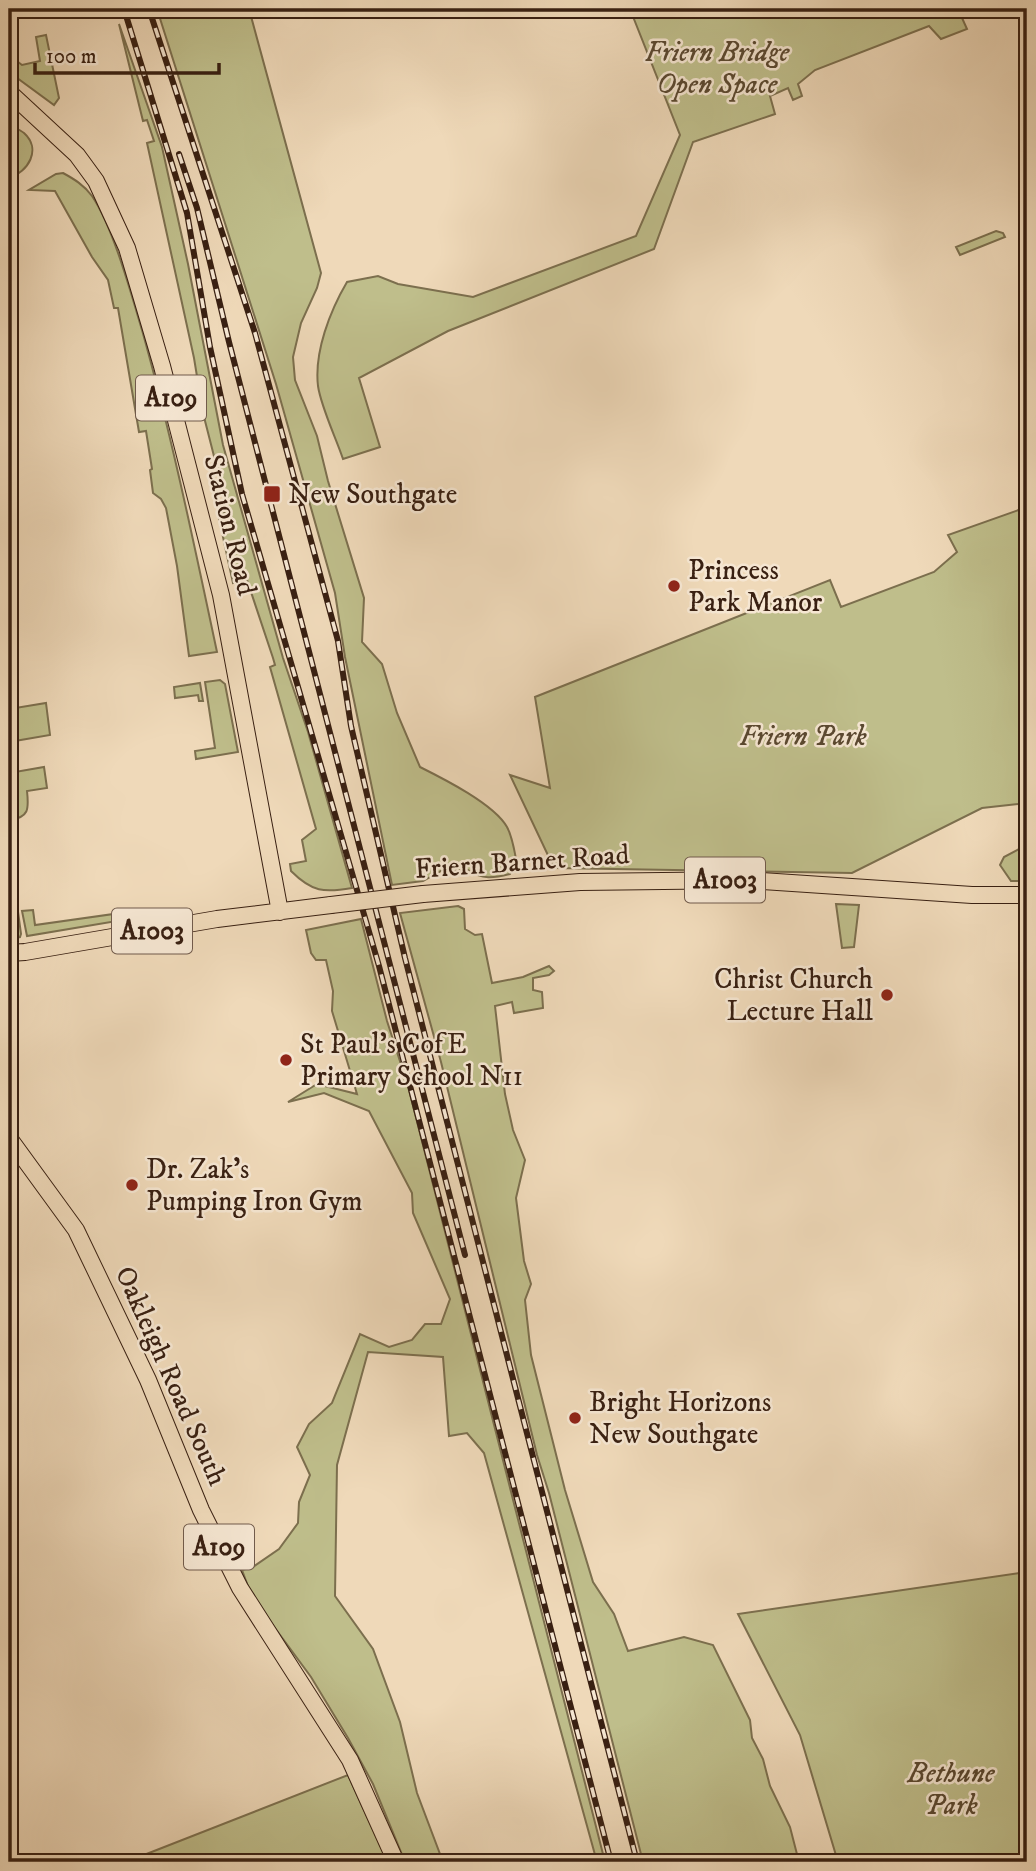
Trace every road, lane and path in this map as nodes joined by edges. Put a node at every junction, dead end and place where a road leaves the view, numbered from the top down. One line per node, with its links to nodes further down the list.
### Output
1 (9, 92): 2 (main road, Station Road / A109)
2 (16, 105): 4 (main road, Station Road / A109)
3 (1027, 895): 4 (main road, Friern Barnet Road / A1003, bridge)
4 (279, 912): 5 (main road, Friern Barnet Road / A1003)
5 (14, 954)
6 (9, 1138): 7 (main road, Oakleigh Road South / A109)
7 (396, 1862)

